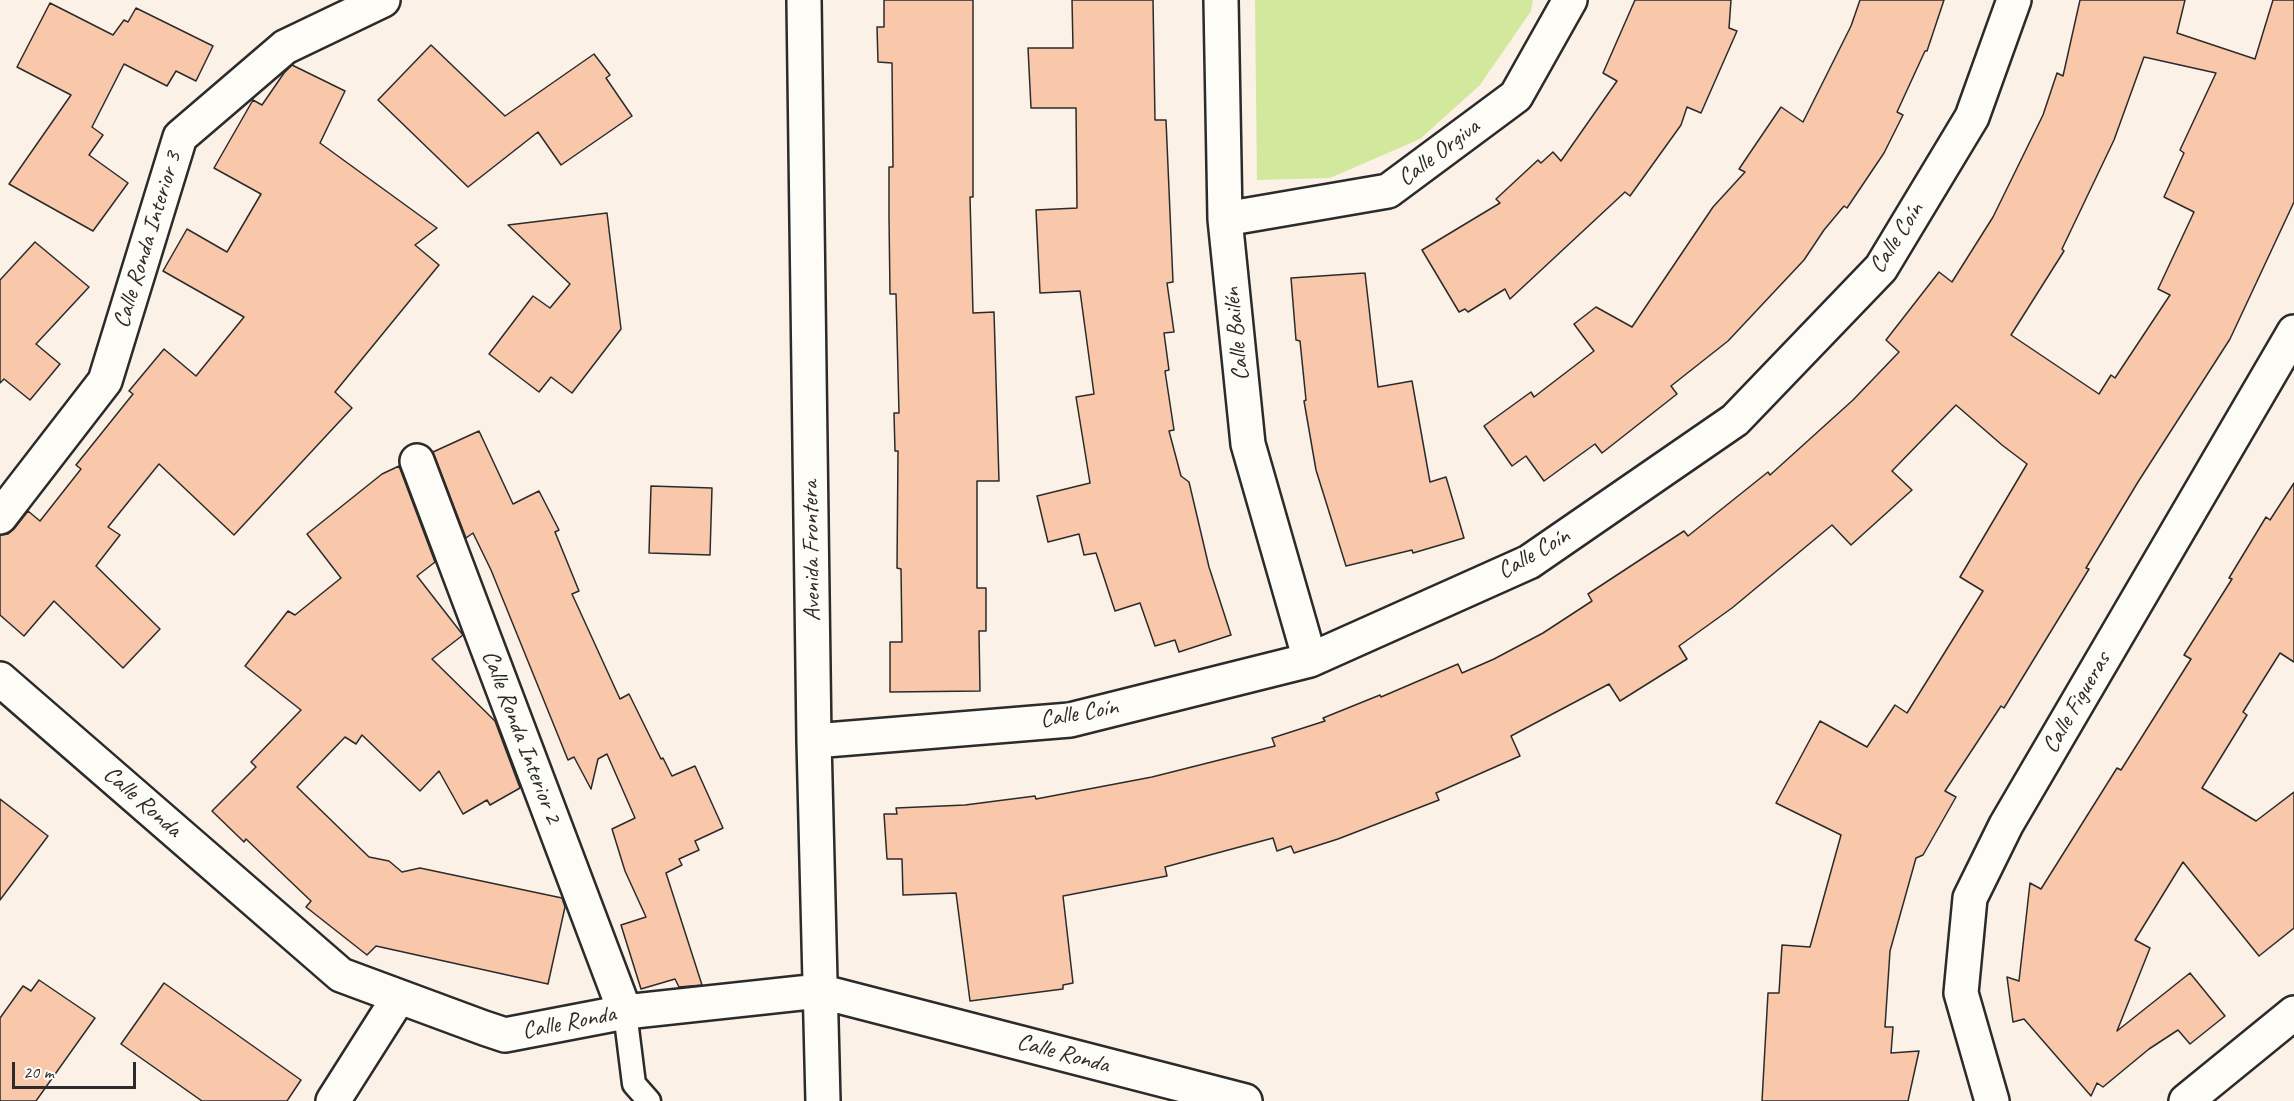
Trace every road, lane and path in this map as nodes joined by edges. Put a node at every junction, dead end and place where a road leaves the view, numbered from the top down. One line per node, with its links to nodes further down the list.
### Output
1 (383, 0): 9 (street, Calle Ronda Interior 3)
2 (804, 0): 12 (street, Avenida Frontera)
3 (1221, 0): 6 (street, Calle Bailén)
4 (1570, 0): 6 (street, Calle Orgiva)
5 (2014, 0): 10 (street, Calle Coín)
6 (1225, 219): 10 (street, Calle Bailén)
7 (2294, 332): 21 (street, Calle Figueras)
8 (417, 461): 15 (street, Calle Ronda Interior 2)
9 (0, 517)
10 (1310, 660): 12 (street, Calle Coín)
11 (0, 679): 14 (street, Calle Ronda)
12 (814, 741): 13 (street, Avenida Frontera)
13 (819, 991): 15 (street, Calle Ronda); 19 (street, Avenida Frontera); 20 (street, Calle Ronda)
14 (399, 997): 15 (street, Calle Ronda); 17 (street)
15 (625, 1012): 18 (lane)
16 (2294, 1013): 22 (street)
17 (333, 1101)
18 (649, 1101)
19 (823, 1101)
20 (1245, 1101)
21 (1992, 1101)
22 (2186, 1101)

